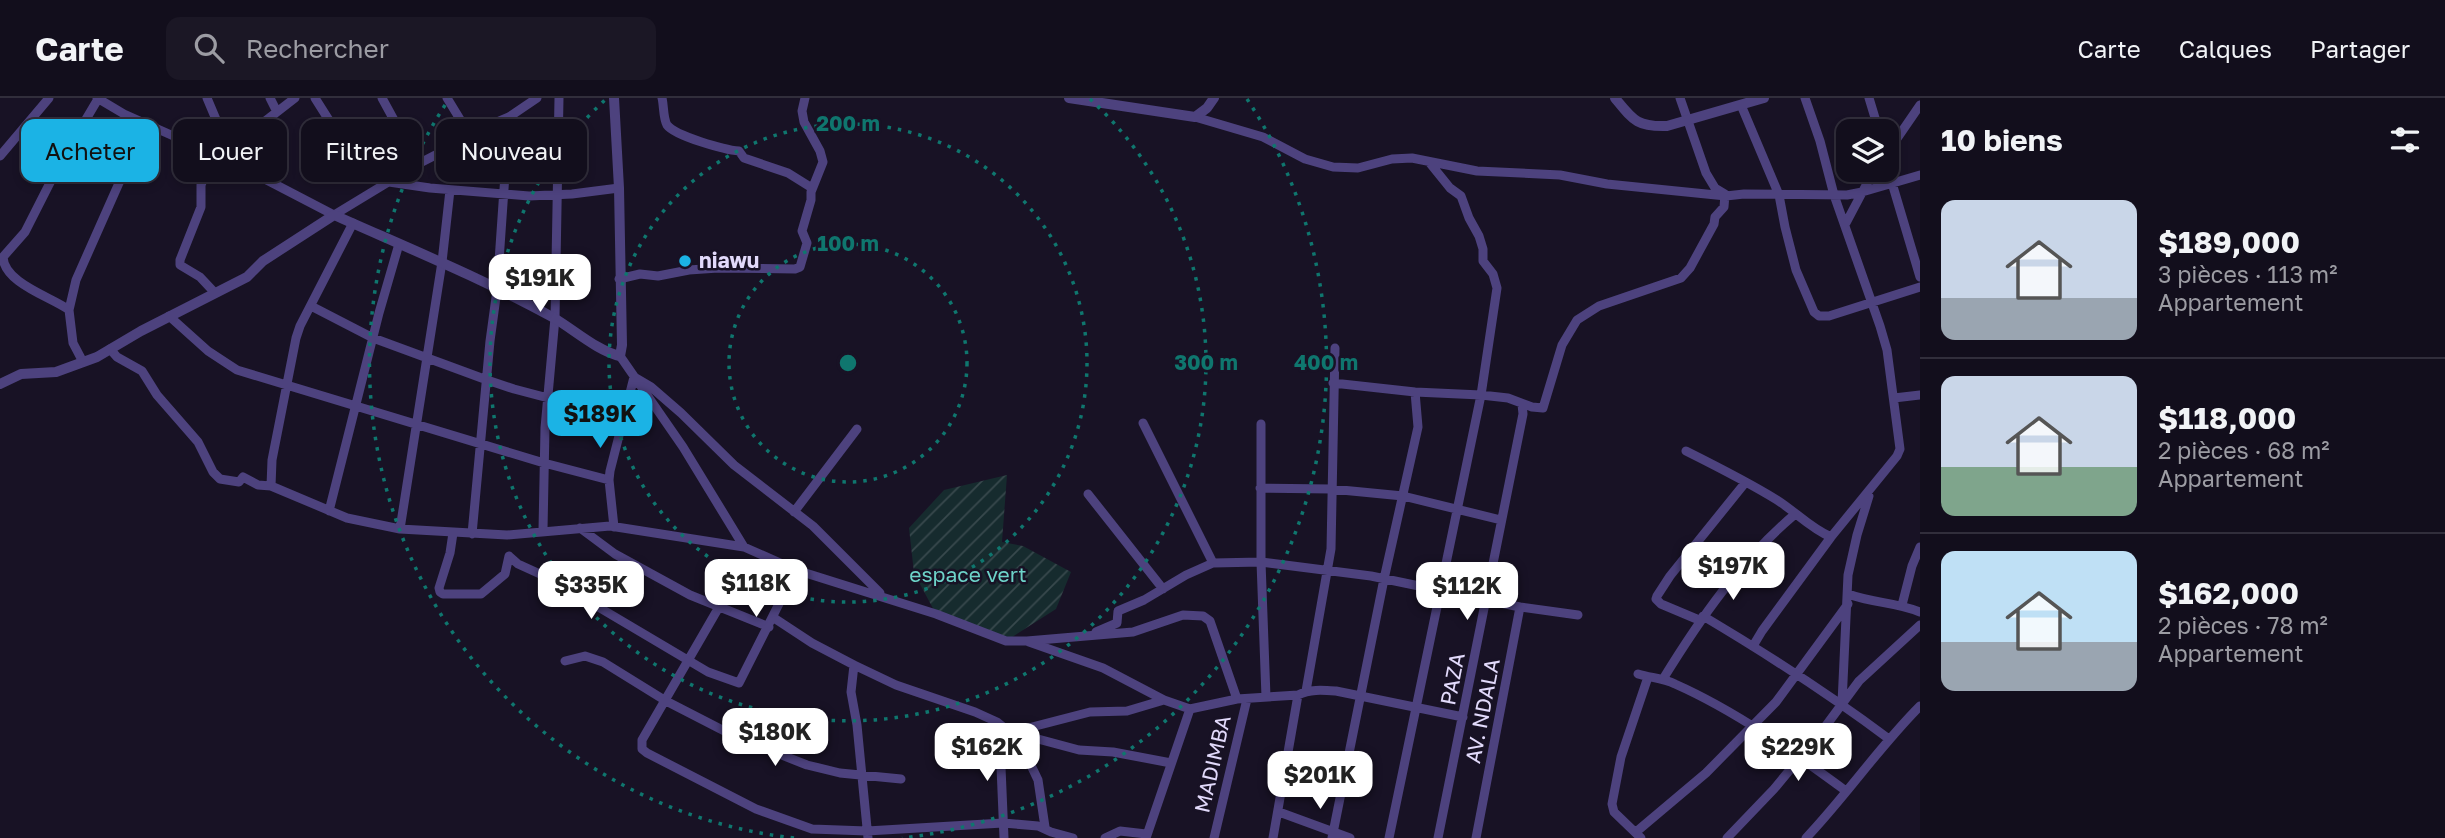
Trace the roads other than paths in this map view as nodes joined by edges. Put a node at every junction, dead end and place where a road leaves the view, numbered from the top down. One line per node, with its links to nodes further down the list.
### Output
1 (49, 98): 36 (street)
2 (98, 98): 26 (street); 66 (street)
3 (207, 98): 27 (street)
4 (270, 98): 23 (street)
5 (296, 98): 23 (street)
6 (315, 98): 29 (street)
7 (382, 98): 30 (street)
8 (447, 98): 31 (street)
9 (537, 98): 24 (street)
10 (559, 98): 50 (street)
11 (662, 98): 46 (street)
12 (805, 98): 46 (street)
13 (1069, 98): 25 (street)
14 (1214, 98): 25 (street)
15 (1615, 98): 34 (street)
16 (1680, 98): 34 (street)
17 (1764, 98): 21 (street)
18 (1805, 98): 52 (street)
19 (1869, 98): 33 (street)
20 (615, 99): 45 (street)
21 (1741, 105): 34 (street); 51 (street)
22 (1920, 105): 35 (street)
23 (277, 112): 28 (street)
24 (509, 117): 32 (street); 49 (street)
25 (1195, 117): 37 (street)
26 (135, 119)
27 (216, 119)
28 (268, 119)
29 (328, 119)
30 (393, 119)
31 (460, 119)
32 (504, 119)
33 (1875, 119)
34 (1688, 120): 53 (street)
35 (1899, 136)
36 (0, 156)
37 (1428, 161): 53 (street); 81 (street)
38 (1920, 175): 44 (street)
39 (119, 182): 66 (street)
40 (202, 182): 63 (street)
41 (271, 182): 54 (street)
42 (389, 182): 47 (street); 54 (street)
43 (1867, 182): 48 (street)
44 (1892, 183): 48 (street); 59 (street)
45 (620, 188): 50 (street); 60 (street)
46 (812, 188): 60 (street)
47 (450, 190): 49 (street); 58 (street)
48 (1862, 192): 52 (street); 56 (street)
49 (505, 195): 50 (street); 62 (street)
50 (558, 195): 68 (street)
51 (1779, 195): 52 (street); 53 (street); 64 (street)
52 (1834, 195): 56 (street)
53 (1726, 196): 85 (street)
54 (334, 215): 55 (street); 63 (street)
55 (353, 223): 57 (street); 65 (street)
56 (1846, 223): 64 (street)
57 (399, 244): 58 (street); 69 (street)
58 (442, 262): 62 (street); 73 (street)
59 (1920, 277)
60 (620, 279): 72 (street)
61 (1920, 287): 64 (street)
62 (497, 290): 68 (street); 76 (street)
63 (215, 293): 67 (street)
64 (1871, 302): 84 (street)
65 (311, 306): 69 (street); 79 (street)
66 (69, 310): 74 (street)
67 (169, 316): 71 (street); 79 (street)
68 (555, 318): 72 (street); 83 (street)
69 (373, 338): 73 (street); 86 (street)
70 (1335, 348): 77 (street)
71 (110, 349): 74 (street); 97 (street)
72 (620, 356): 75 (street)
73 (426, 358): 76 (street); 90 (street)
74 (83, 362): 78 (street)
75 (634, 377): 87 (street); 105 (street); 115 (street)
76 (487, 380): 83 (street); 92 (street)
77 (1334, 383): 80 (street); 100 (street)
78 (0, 384)
79 (288, 384): 86 (street); 97 (street)
80 (1415, 392): 81 (street); 102 (street)
81 (1481, 395): 85 (street); 104 (street)
82 (1920, 395): 84 (street)
83 (548, 398): 87 (street); 94 (street)
84 (1894, 398): 99 (street)
85 (1522, 404): 107 (street, PAZA)
86 (355, 407): 90 (street); 103 (street)
87 (624, 418): 95 (street)
88 (1143, 423): 118 (street)
89 (1261, 424): 98 (street)
90 (417, 425): 92 (street); 110 (street)
91 (857, 429): 105 (street)
92 (482, 445): 94 (street); 113 (street)
93 (1686, 451): 96 (street)
94 (544, 463): 95 (street); 111 (street)
95 (609, 480): 108 (street)
96 (1745, 483): 106 (street); 132 (street)
97 (271, 486): 103 (street)
98 (1260, 488): 100 (street); 117 (street)
99 (1872, 488): 114 (street); 125 (street)
100 (1331, 489): 102 (street); 119 (street)
101 (1088, 494): 122 (street)
102 (1403, 496): 104 (street); 121 (street)
103 (329, 511): 110 (street)
104 (1457, 511): 107 (street); 123 (street)
105 (794, 512): 124 (street)
106 (1794, 515): 114 (street); 132 (street)
107 (1501, 520): 126 (street, PAZA)
108 (614, 527): 109 (street); 115 (street)
109 (580, 528): 111 (street); 128 (street)
110 (400, 529): 112 (street)
111 (543, 530): 113 (street)
112 (453, 533): 113 (street); 138 (street)
113 (472, 534)
114 (1831, 537): 137 (street)
115 (744, 547): 120 (street)
116 (1920, 547): 127 (street)
117 (1261, 562): 118 (street); 119 (street); 145 (street)
118 (1213, 563): 122 (street)
119 (1328, 569): 121 (street); 143 (street)
120 (796, 570): 133 (street); 136 (street)
121 (1384, 579): 123 (street); 144 (street)
122 (1163, 589): 135 (street)
123 (1441, 590): 126 (street); 151 (street)
124 (880, 593)
125 (1848, 599): 127 (street); 141 (street); 149 (street)
126 (1486, 601): 129 (street); 153 (street, PAZA)
127 (1902, 605): 130 (street)
128 (719, 607): 133 (street); 138 (street)
129 (1520, 607): 131 (street); 177 (street, AV. NDALA)
130 (1920, 612)
131 (1578, 615)
132 (1701, 618): 137 (street); 142 (street)
133 (771, 622): 138 (street); 140 (street)
134 (1920, 625): 149 (street)
135 (1088, 636): 136 (street); 146 (street)
136 (1027, 641): 147 (street)
137 (1754, 646): 141 (street)
138 (689, 660): 148 (street)
139 (565, 662): 148 (street)
140 (854, 666): 155 (street); 159 (street)
141 (1798, 675): 149 (street); 154 (street)
142 (1663, 679): 154 (street); 167 (street)
143 (1302, 693): 144 (street); 145 (street); 162 (street)
144 (1360, 696): 151 (street); 166 (street)
145 (1266, 697): 146 (street)
146 (1242, 699): 152 (street); 172 (street, MADIMBA)
147 (1164, 700): 152 (street); 155 (street)
148 (666, 701): 159 (street); 165 (street)
149 (1842, 704): 156 (street); 157 (street)
150 (1920, 706): 156 (street)
151 (1416, 708): 153 (street); 175 (street)
152 (1190, 709): 158 (street)
153 (1463, 717): 176 (street, PAZA)
154 (1752, 726): 157 (street); 167 (street)
155 (1010, 731): 158 (street); 163 (street); 164 (street)
156 (1889, 739): 161 (street)
157 (1799, 758): 161 (street); 178 (street)
158 (1171, 763): 168 (street)
159 (860, 775): 160 (street); 165 (street)
160 (901, 779)
161 (1846, 791): 179 (street)
162 (1279, 812): 166 (street); 173 (street)
163 (1003, 823): 164 (street); 165 (street); 169 (street)
164 (1045, 827): 170 (street)
165 (867, 834)
166 (1333, 835): 174 (street)
167 (1638, 835)
168 (1146, 836): 171 (street)
169 (1004, 838)
170 (1073, 838)
171 (1105, 838)
172 (1214, 838)
173 (1273, 838)
174 (1350, 838)
175 (1390, 838)
176 (1438, 838)
177 (1476, 838)
178 (1727, 838)
179 (1805, 838)

